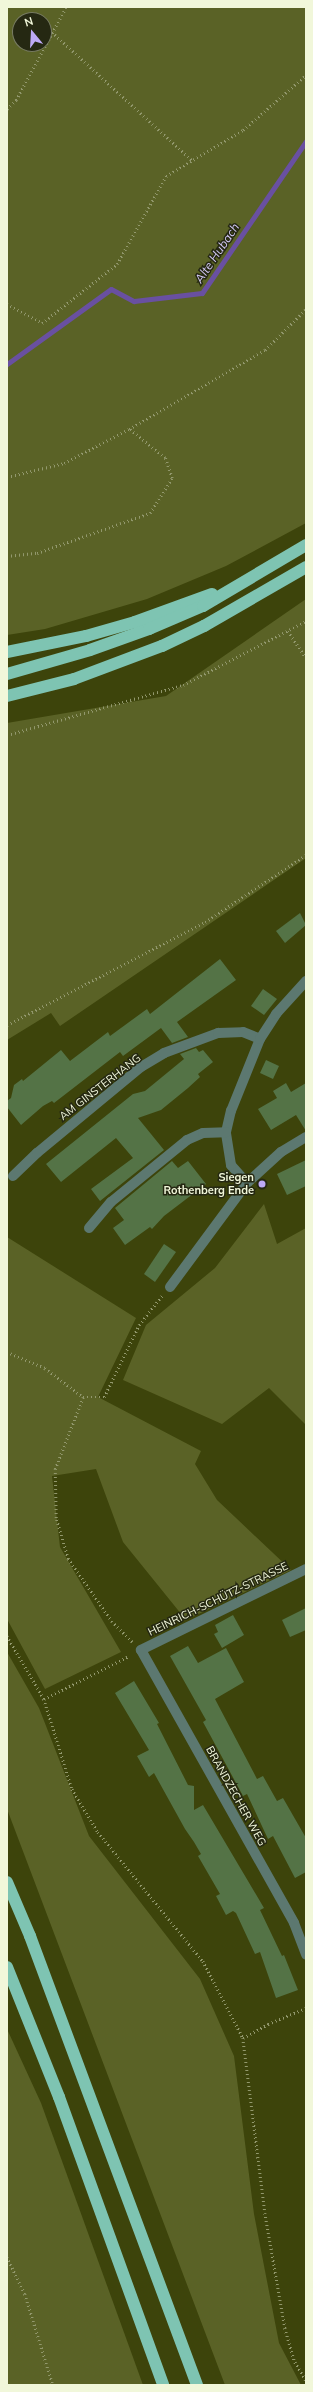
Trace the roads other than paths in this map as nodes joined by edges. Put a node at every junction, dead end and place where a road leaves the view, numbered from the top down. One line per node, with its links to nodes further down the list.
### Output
1 (306, 545): 2 (highway)
2 (278, 562): 4 (highway); 5 (highway)
3 (306, 567): 6 (highway)
4 (7, 652)
5 (7, 674)
6 (7, 696)
7 (306, 981): 8 (street)
8 (260, 1039): 9 (street); 11 (street, AM GINSTERHANG)
9 (226, 1132): 12 (street); 13 (street)
10 (306, 1137): 12 (street)
11 (13, 1176)
12 (247, 1183): 14 (street)
13 (89, 1228)
14 (170, 1287)
15 (306, 1569): 16 (street, HEINRICH-SCHÜTZ-STRASSE)
16 (141, 1650): 18 (street, BRANDZECHER WEG)
17 (7, 1882): 21 (highway)
18 (306, 1955)
19 (7, 1968): 20 (highway)
20 (163, 2385)
21 (197, 2385)

